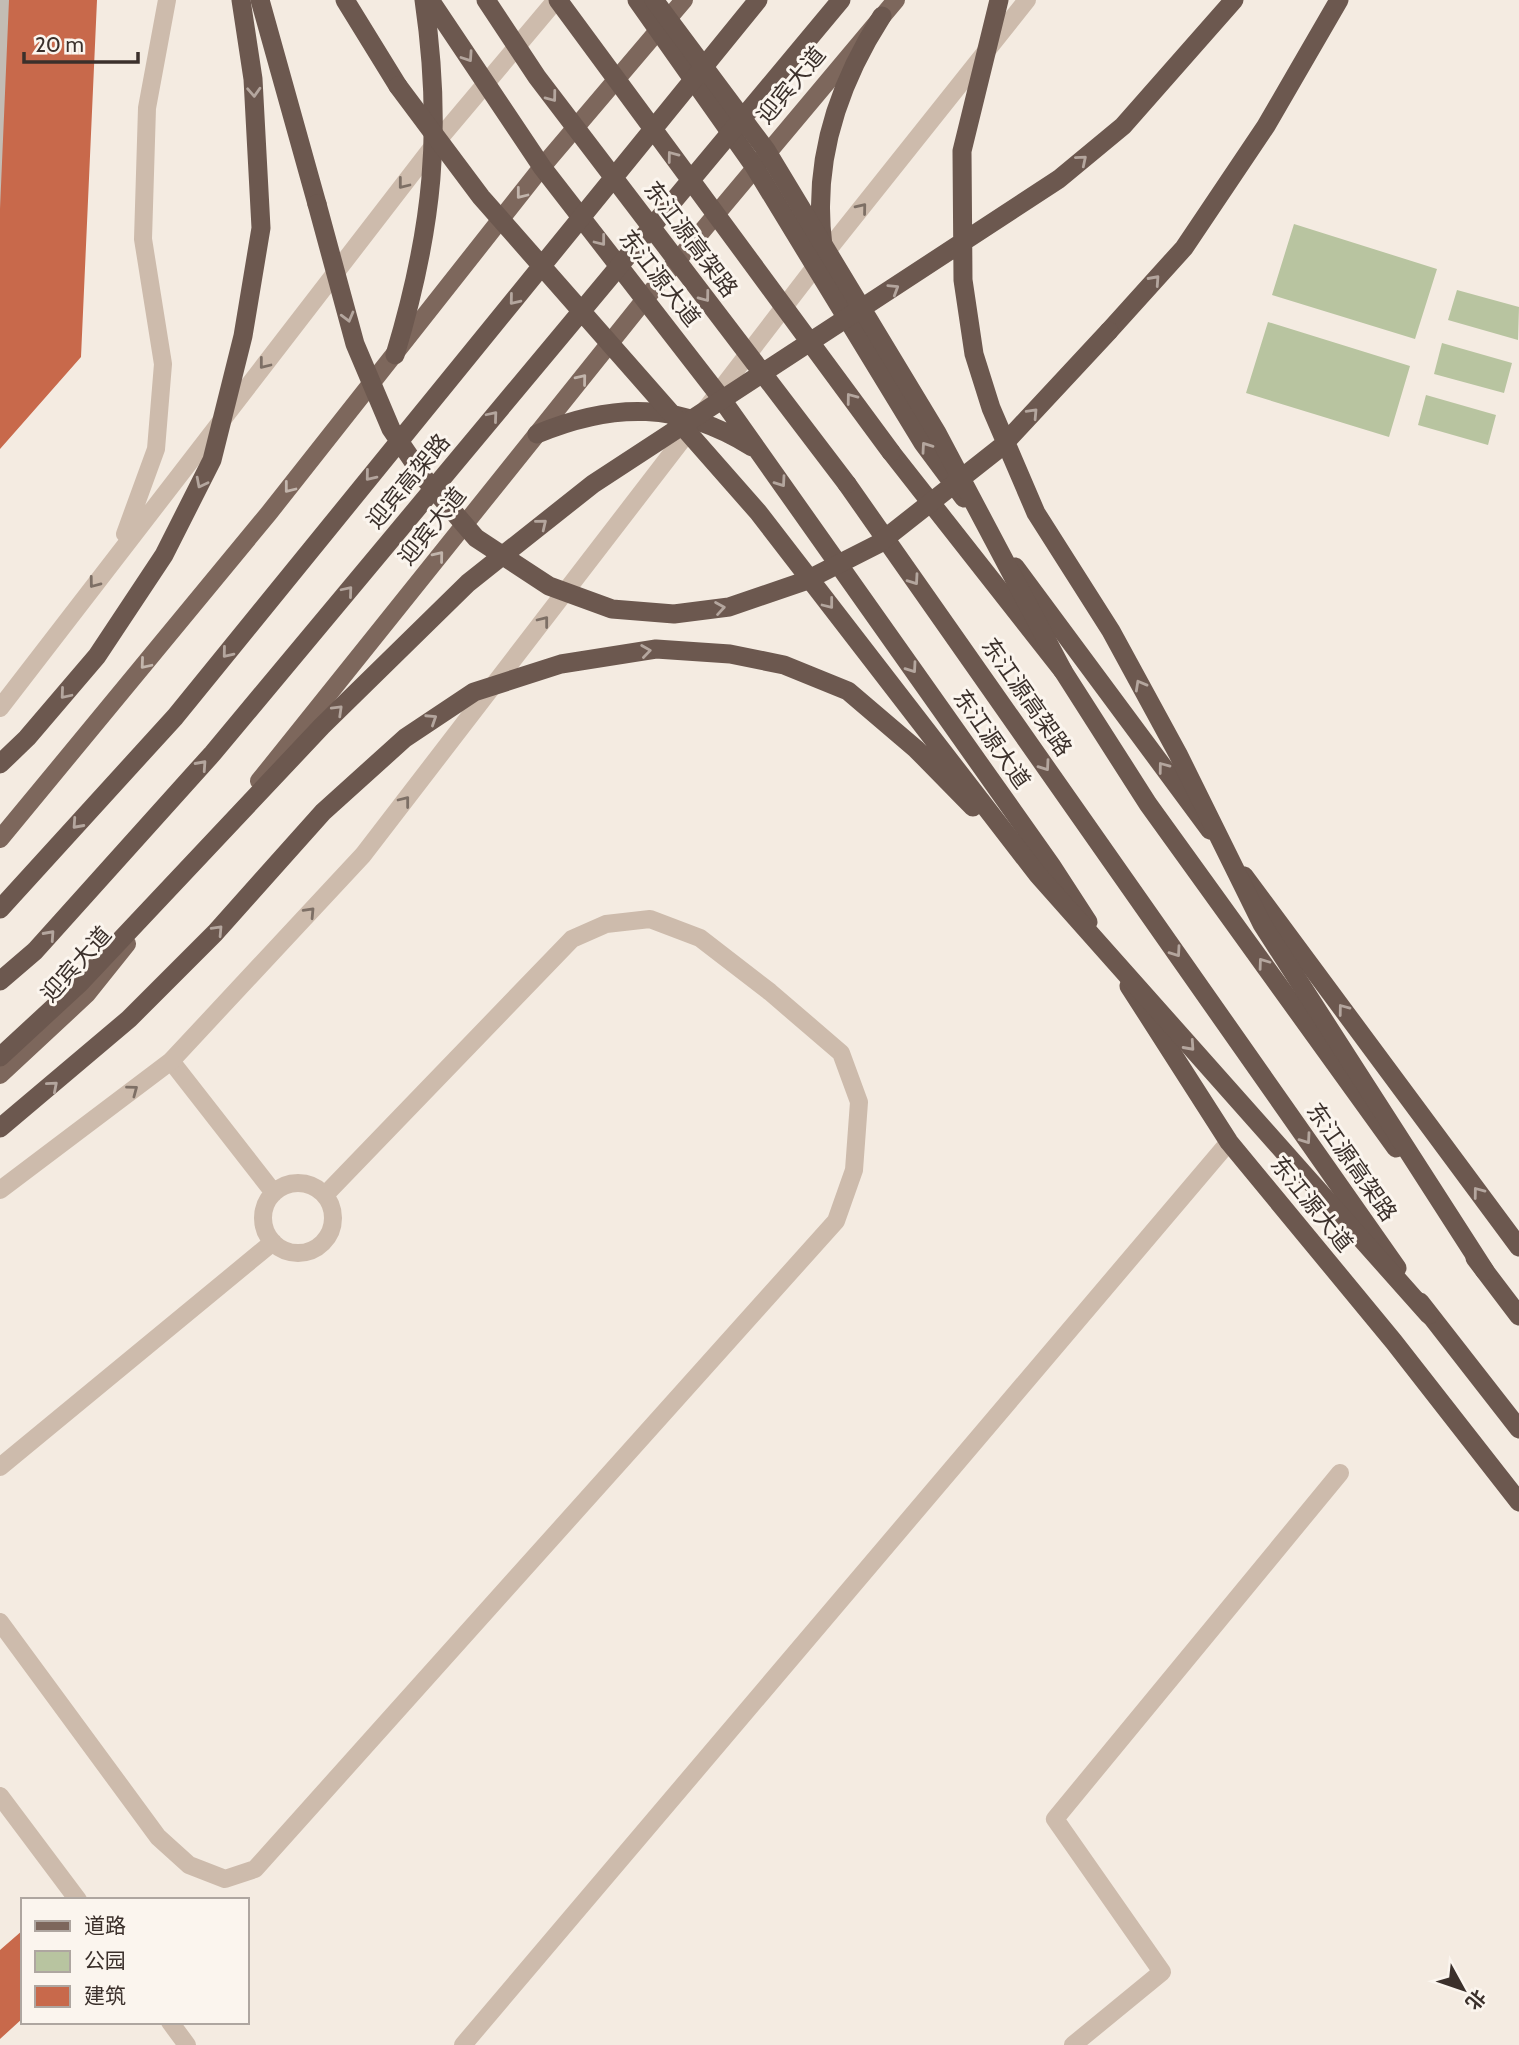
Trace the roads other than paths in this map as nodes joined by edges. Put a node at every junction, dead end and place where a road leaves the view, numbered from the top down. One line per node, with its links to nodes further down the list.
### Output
1 (167, 0): 32 (street)
2 (241, 0): 35 (highway, one-way to 35, bridge)
3 (260, 0): 18 (highway, one-way to 18, bridge)
4 (345, 0): 37 (highway, one-way to 37, bridge)
5 (424, 0): 22 (highway)
6 (430, 0): 21 (highway, 东江源大道, one-way to 21)
7 (486, 0): 51 (highway, 东江源高架路, one-way to 51, bridge)
8 (557, 0): 21 (street); 33 (highway, 东江源高架路, one-way to 8, bridge)
9 (637, 0): 20 (highway)
10 (654, 0): 33 (highway, bridge)
11 (684, 0): 20 (main road)
12 (758, 0): 38 (highway, 迎宾高架路, one-way to 38, bridge)
13 (841, 0): 39 (highway, 迎宾高架路, one-way to 13, bridge)
14 (896, 0): 19 (main road, 迎宾大道)
15 (999, 0): 50 (highway, one-way to 15, bridge)
16 (1027, 0): 25 (street, one-way to 16)
17 (1234, 0): 40 (highway, one-way to 17, bridge)
18 (1339, 0)
19 (882, 16): 23 (main road, 迎宾大道); 25 (highway)
20 (659, 29): 23 (highway); 24 (main road)
21 (486, 84): 22 (street); 24 (highway, 东江源大道)
22 (434, 145): 27 (highway); 32 (street, one-way to 32)
23 (754, 166): 25 (highway); 26 (main road, 迎宾大道)
24 (542, 167): 26 (highway, 东江源大道, one-way to 26); 27 (main road, one-way to 27)
25 (820, 261): 28 (street); 49 (highway, one-way to 25)
26 (646, 298): 28 (highway, 东江源大道); 30 (main road, 迎宾大道, one-way to 26)
27 (395, 355): 36 (main road, one-way to 36)
28 (718, 394): 29 (street); 31 (highway, 东江源大道)
29 (698, 420): 30 (highway); 31 (highway); 41 (street, one-way to 29)
30 (537, 434): 42 (main road, 迎宾大道, one-way to 30)
31 (760, 452): 44 (highway, 东江源大道, one-way to 44)
32 (119, 551): 34 (street, one-way to 34)
33 (1063, 671): 50 (highway, 东江源高架路, one-way to 33, bridge)
34 (0, 708)
35 (0, 764)
36 (0, 839)
37 (1038, 875): 43 (highway, one-way to 37, bridge); 51 (highway, one-way to 51, bridge)
38 (0, 909)
39 (0, 981)
40 (0, 1057)
41 (171, 1061): 45 (street, one-way to 41); 46 (street)
42 (0, 1075)
43 (0, 1129)
44 (1229, 1142): 56 (highway, 东江源大道); 62 (street)
45 (0, 1190)
46 (274, 1193): 47 (street); 48 (street)
47 (325, 1195): 48 (street); 57 (street)
48 (273, 1242): 54 (street)
49 (1519, 1247)
50 (1485, 1271): 52 (highway, 东江源高架路)
51 (1429, 1315): 53 (highway, 东江源高架路)
52 (1519, 1316)
53 (1519, 1430)
54 (0, 1467)
55 (1340, 1473): 63 (street)
56 (1519, 1502)
57 (0, 1622)
58 (0, 1796): 59 (street)
59 (76, 1898)
60 (171, 2024): 61 (street)
61 (187, 2045)
62 (463, 2045)
63 (1073, 2045)

